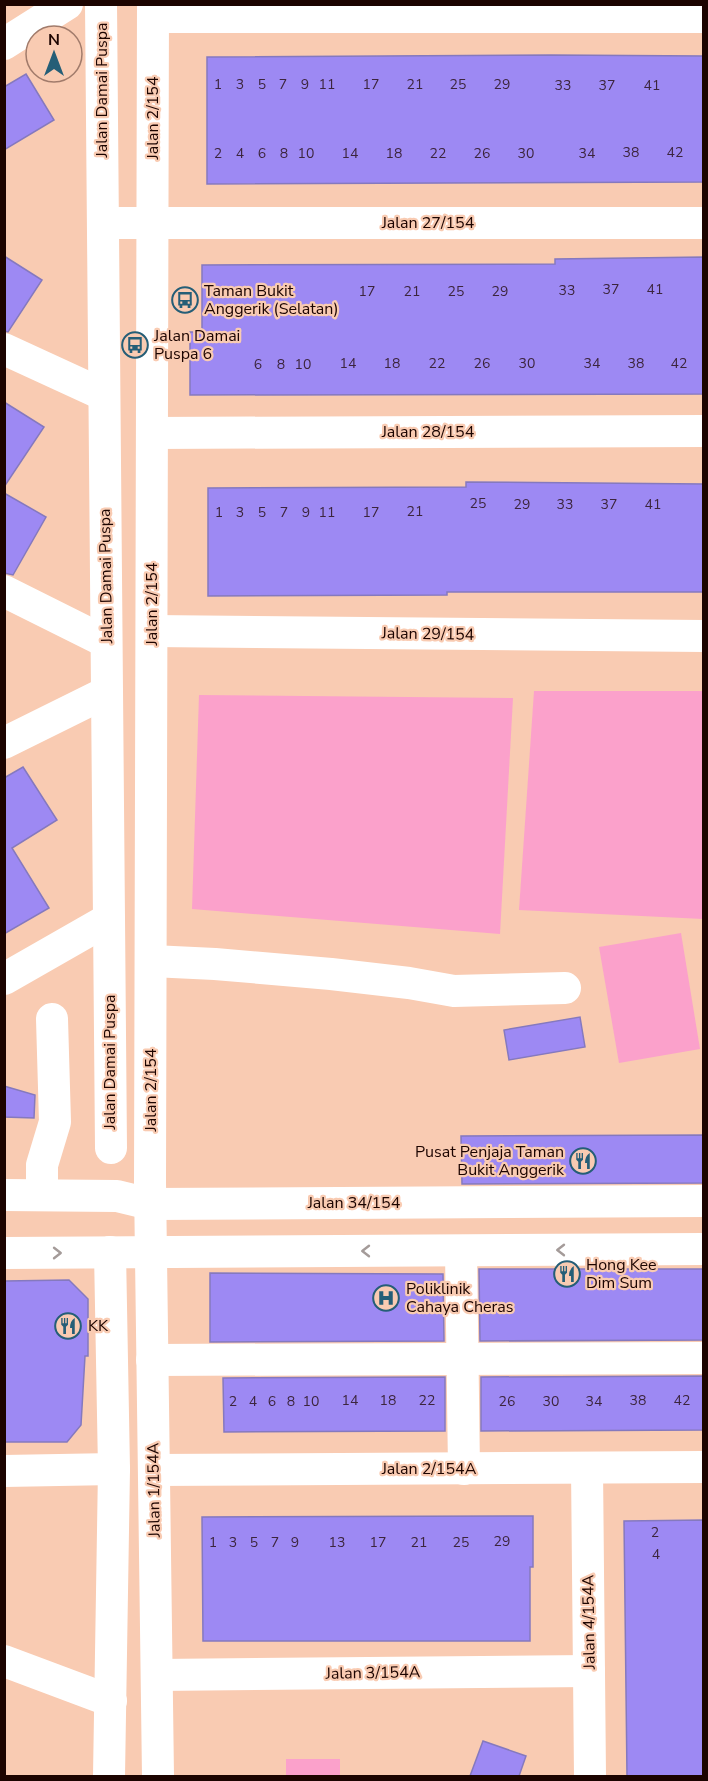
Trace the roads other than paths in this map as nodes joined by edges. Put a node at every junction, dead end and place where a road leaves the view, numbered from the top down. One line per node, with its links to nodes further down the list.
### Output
1 (67, 4): 6 (street)
2 (101, 4): 7 (street, Jalan Damai Puspa)
3 (153, 11): 4 (street); 8 (street, Jalan 2/154)
4 (483, 11): 5 (street)
5 (704, 17)
6 (4, 44)
7 (103, 212): 8 (street, Jalan 27/154); 11 (street, Jalan Damai Puspa)
8 (153, 212): 9 (street, Jalan 27/154); 13 (street, Jalan 2/154)
9 (704, 223)
10 (4, 349): 11 (street)
11 (104, 395): 17 (street, Jalan Damai Puspa)
12 (704, 431): 13 (street, Jalan 28/154)
13 (152, 433): 15 (street, Jalan 2/154)
14 (4, 591): 17 (street)
15 (152, 631): 16 (street, Jalan 29/154); 21 (street, Jalan 2/154)
16 (704, 636)
17 (106, 642): 18 (street, Jalan Damai Puspa)
18 (107, 692): 19 (street); 20 (street, Jalan Damai Puspa)
19 (4, 743)
20 (109, 919): 22 (street); 25 (street, Jalan Damai Puspa)
21 (152, 961): 23 (street); 29 (street, Jalan 2/154)
22 (4, 979)
23 (565, 988)
24 (52, 1019): 27 (street)
25 (111, 1148)
26 (4, 1195): 27 (street, Jalan 34/154)
27 (42, 1196): 29 (street, Jalan 34/154)
28 (704, 1201): 29 (street, Jalan 34/154)
29 (150, 1204): 33 (street, Jalan 1/154A)
30 (704, 1249): 31 (street, one-way to 31)
31 (461, 1251): 33 (street, one-way to 33); 36 (street)
32 (110, 1252): 33 (street); 34 (street, one-way to 32); 40 (street)
33 (151, 1252): 37 (street, Jalan 1/154A)
34 (4, 1253)
35 (704, 1358): 36 (street)
36 (462, 1359): 37 (street); 41 (street)
37 (152, 1360): 42 (street, Jalan 1/154A)
38 (704, 1467): 39 (street, Jalan 2/154A)
39 (587, 1468): 41 (street, Jalan 2/154A); 45 (street, Jalan 4/154A)
40 (114, 1469): 43 (street); 47 (street)
41 (464, 1469): 42 (street, Jalan 2/154A)
42 (154, 1470): 46 (street, Jalan 1/154A)
43 (4, 1471)
44 (4, 1661): 47 (street)
45 (589, 1671): 46 (street, Jalan 3/154A); 50 (street, Jalan 4/154A)
46 (157, 1675): 49 (street, Jalan 1/154A)
47 (111, 1701): 48 (street)
48 (110, 1776)
49 (158, 1776)
50 (590, 1776)

